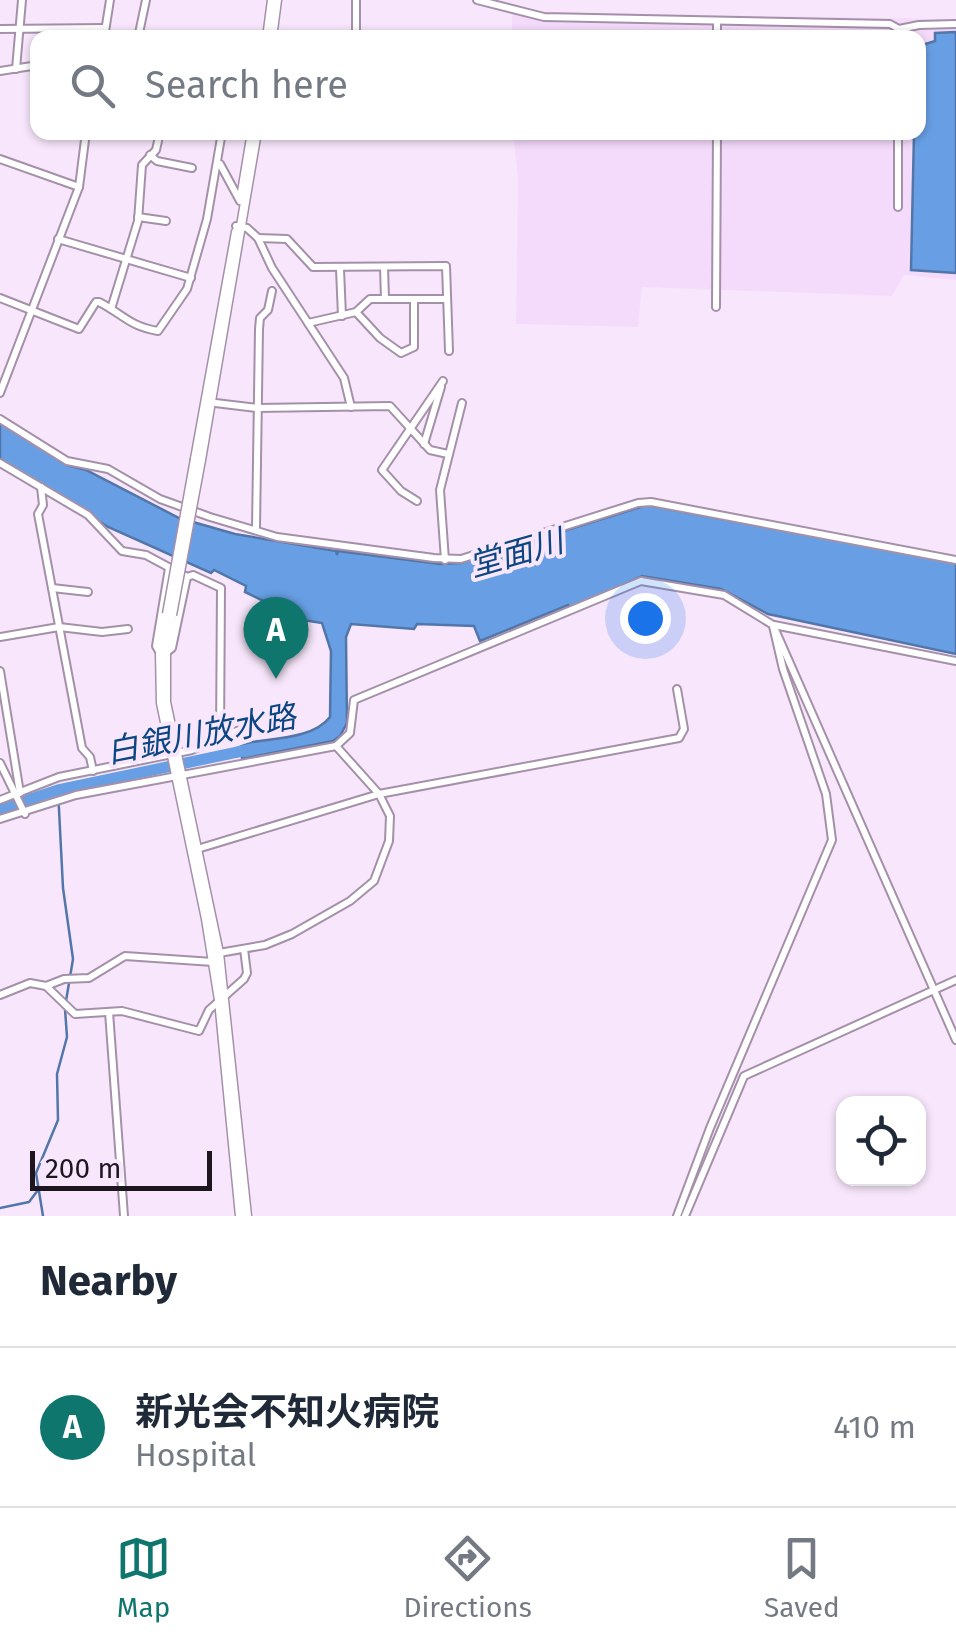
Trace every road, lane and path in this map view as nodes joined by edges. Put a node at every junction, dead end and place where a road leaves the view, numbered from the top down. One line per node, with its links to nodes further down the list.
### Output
1 (22, 0): 9 (street)
2 (110, 0): 12 (street)
3 (146, 0): 13 (street)
4 (274, 0): 14 (street)
5 (356, 0): 15 (street)
6 (478, 0): 7 (street)
7 (718, 22): 16 (street); 17 (street)
8 (956, 24): 18 (street)
9 (19, 28): 10 (street); 11 (street); 20 (street)
10 (0, 29)
11 (30, 30)
12 (106, 30)
13 (140, 30)
14 (271, 30)
15 (356, 30)
16 (718, 30)
17 (896, 30)
18 (907, 30)
19 (30, 66): 20 (street)
20 (16, 69): 21 (street)
21 (0, 71)
22 (85, 140): 32 (street)
23 (158, 140): 28 (street)
24 (221, 140): 30 (street)
25 (254, 140): 33 (street)
26 (717, 140): 49 (street)
27 (898, 140): 34 (street)
28 (150, 155): 31 (street); 35 (street)
29 (0, 160): 32 (street)
30 (219, 163): 33 (street); 43 (street)
31 (192, 168)
32 (79, 187): 39 (street)
33 (243, 202): 37 (street)
34 (898, 207)
35 (137, 217): 36 (street); 40 (street)
36 (166, 221)
37 (239, 226): 38 (street); 57 (street)
38 (258, 238): 42 (street); 54 (street)
39 (58, 239): 40 (street); 51 (street)
40 (128, 259): 43 (street); 50 (street)
41 (384, 267): 42 (street); 46 (street); 47 (street)
42 (340, 269): 53 (street)
43 (191, 278): 50 (street)
44 (272, 291): 60 (street)
45 (0, 298): 51 (street)
46 (447, 298): 48 (street); 55 (street)
47 (385, 299): 48 (street); 52 (street)
48 (414, 299): 52 (street)
49 (716, 308)
50 (111, 309): 51 (street)
51 (32, 311): 56 (street)
52 (356, 312): 53 (street)
53 (342, 316): 54 (street)
54 (308, 323): 59 (street)
55 (448, 352)
56 (0, 392)
57 (208, 402): 60 (street); 79 (street, bridge)
58 (462, 402): 64 (street)
59 (351, 407): 60 (street); 62 (street)
60 (258, 408): 68 (street)
61 (0, 420): 68 (street)
62 (410, 430): 63 (street); 63 (street); 67 (street)
63 (424, 444): 64 (street)
64 (448, 454): 69 (street)
65 (0, 463): 66 (street)
66 (41, 487): 71 (street); 73 (street)
67 (417, 501)
68 (256, 528): 69 (street)
69 (445, 560): 70 (street)
70 (956, 560)
71 (169, 568): 72 (street); 79 (street)
72 (187, 578): 79 (street); 84 (street)
73 (52, 588): 74 (street); 76 (street)
74 (88, 592)
75 (773, 625): 80 (street); 85 (street); 101 (street); 108 (street)
76 (59, 627): 77 (street); 78 (street); 88 (street)
77 (128, 629)
78 (0, 638)
79 (163, 653): 86 (street)
80 (956, 660)
81 (0, 671): 90 (street)
82 (677, 689): 91 (street)
83 (244, 728): 84 (street)
84 (220, 738): 86 (street)
85 (336, 746): 89 (street); 91 (street)
86 (174, 755): 88 (street); 89 (street)
87 (0, 763): 90 (street)
88 (93, 771): 90 (street)
89 (179, 778): 93 (street); 95 (street)
90 (18, 794): 92 (street); 93 (street)
91 (379, 794): 95 (street); 96 (street)
92 (0, 800)
93 (24, 812): 94 (street)
94 (0, 819)
95 (195, 849): 97 (street); 98 (street)
96 (244, 949): 97 (street); 103 (street)
97 (220, 953): 98 (street); 103 (street)
98 (212, 962): 100 (street); 103 (street)
99 (956, 980): 101 (street)
100 (46, 986): 102 (street); 104 (street)
101 (934, 990): 105 (street); 109 (street)
102 (0, 995)
103 (222, 997): 104 (street); 107 (street)
104 (109, 1012): 106 (street)
105 (956, 1040)
106 (124, 1216)
107 (243, 1216)
108 (676, 1216)
109 (685, 1216)

